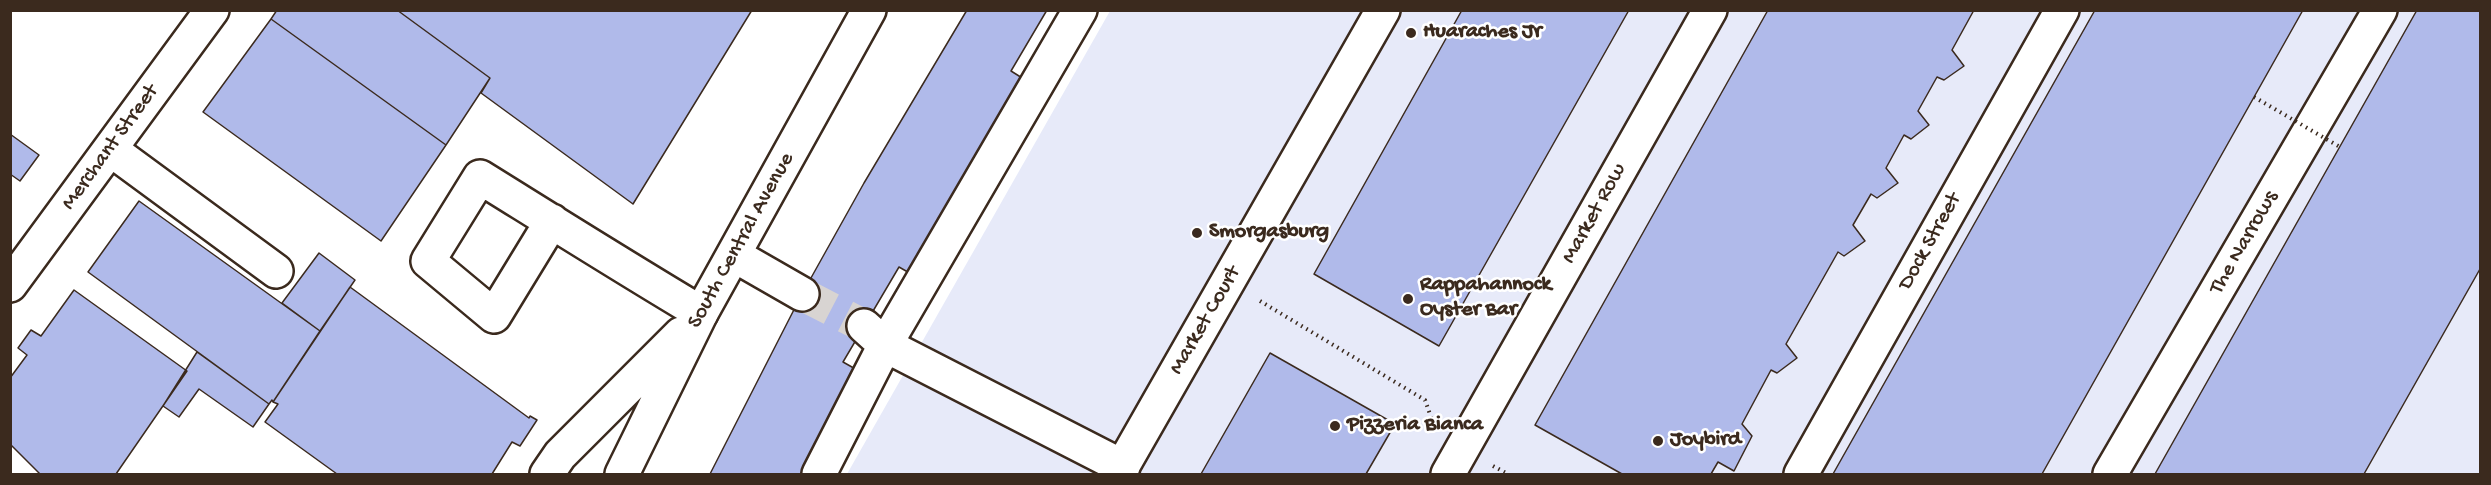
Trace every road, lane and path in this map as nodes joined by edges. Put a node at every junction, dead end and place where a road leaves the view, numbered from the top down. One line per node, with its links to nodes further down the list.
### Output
1 (212, 10): 10 (main road, Merchant Street)
2 (869, 10): 12 (main road, South Central Avenue)
3 (1080, 10): 18 (main road)
4 (1383, 10): 14 (main road, Market Court)
5 (1710, 10): 20 (main road, Market Row)
6 (2062, 10): 25 (main road, Dock Street)
7 (2380, 10): 26 (main road, The Narrows)
8 (2254, 98): 9 (path, bridge)
9 (2340, 147)
10 (110, 149): 13 (main road); 15 (main road, Merchant Street)
11 (552, 222): 17 (main road)
12 (734, 255): 16 (main road); 17 (main road, South Central Avenue)
13 (276, 271)
14 (1228, 282): 19 (path); 21 (main road, Market Court)
15 (10, 285)
16 (802, 294)
17 (701, 313): 22 (main road); 23 (main road, South Central Avenue)
18 (874, 335): 21 (main road); 24 (main road)
19 (1434, 426)
20 (1455, 462)
21 (1120, 471)
22 (547, 474)
23 (622, 474)
24 (819, 474)
25 (1801, 474)
26 (2110, 474)

